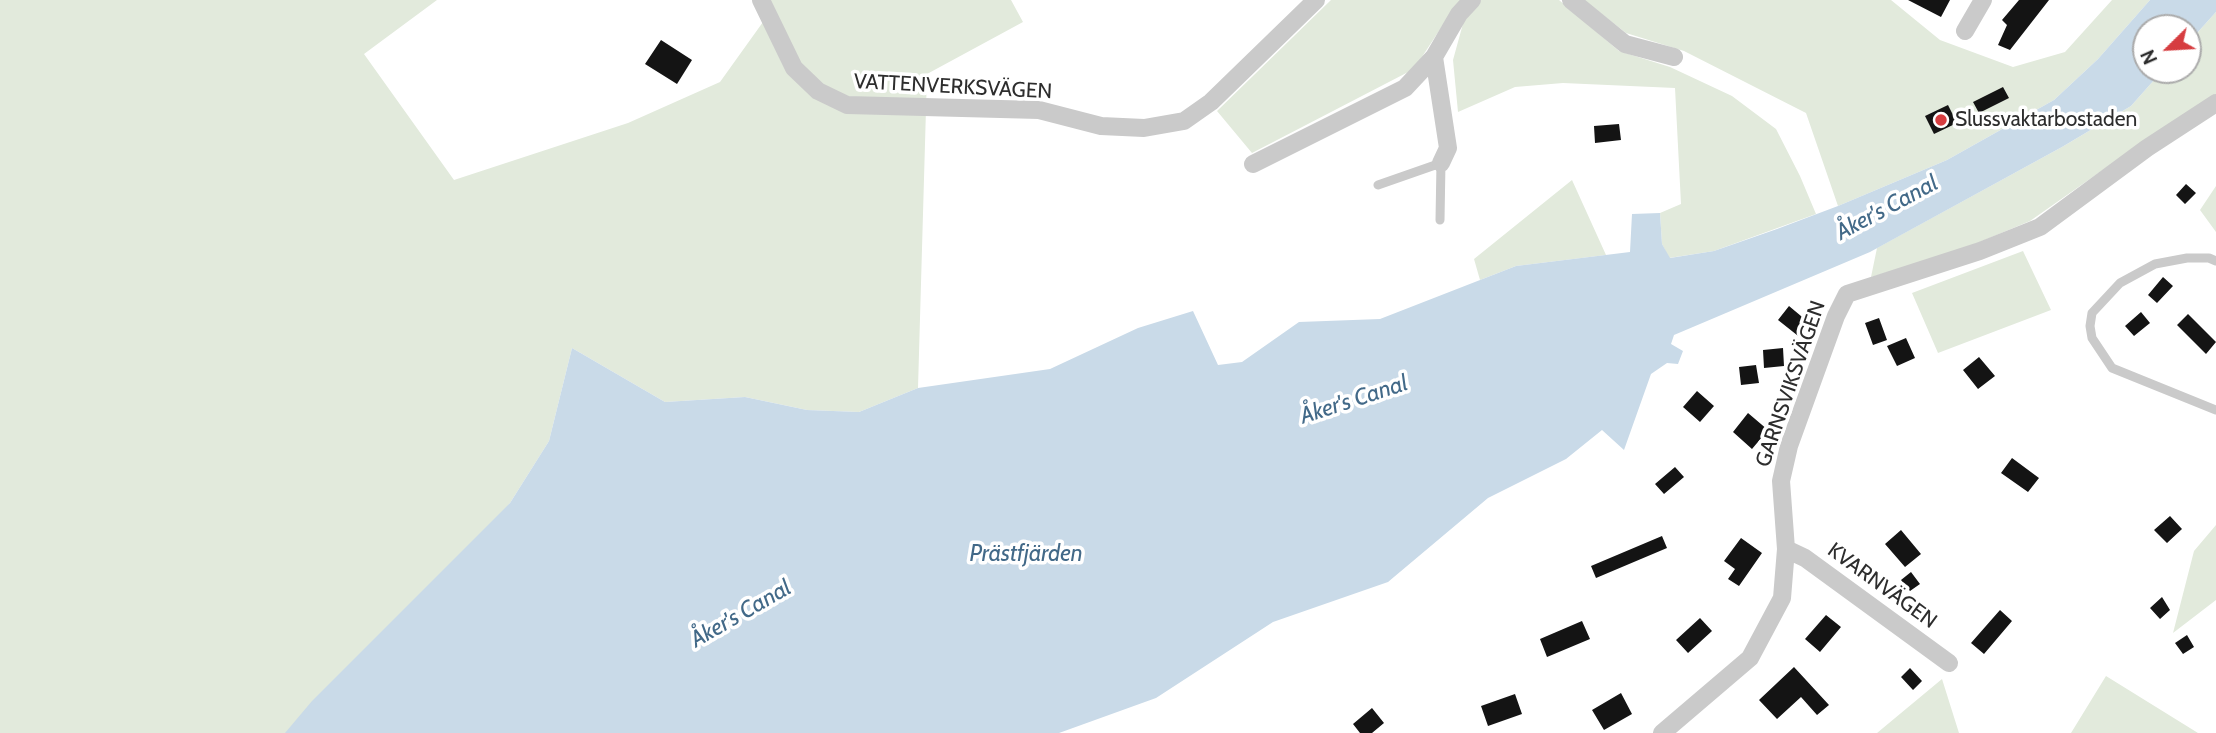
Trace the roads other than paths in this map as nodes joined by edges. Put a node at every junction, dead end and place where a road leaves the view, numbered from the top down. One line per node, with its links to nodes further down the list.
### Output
1 (761, 0): 2 (street, VATTENVERKSVÄGEN)
2 (1316, 0)
3 (1472, 0): 7 (street)
4 (1571, 0): 8 (street)
5 (1983, 0): 6 (street)
6 (1965, 32)
7 (1434, 57): 10 (street); 11 (street)
8 (1674, 57)
9 (2216, 103): 16 (street, GARNSVIKSVÄGEN)
10 (1253, 163)
11 (1441, 163): 12 (lane); 13 (lane)
12 (1378, 185)
13 (1440, 220)
14 (2216, 261): 15 (lane)
15 (2216, 410)
16 (1786, 549): 17 (street, KVARNVÄGEN); 18 (street, GARNSVIKSVÄGEN)
17 (1949, 663)
18 (1662, 733)

